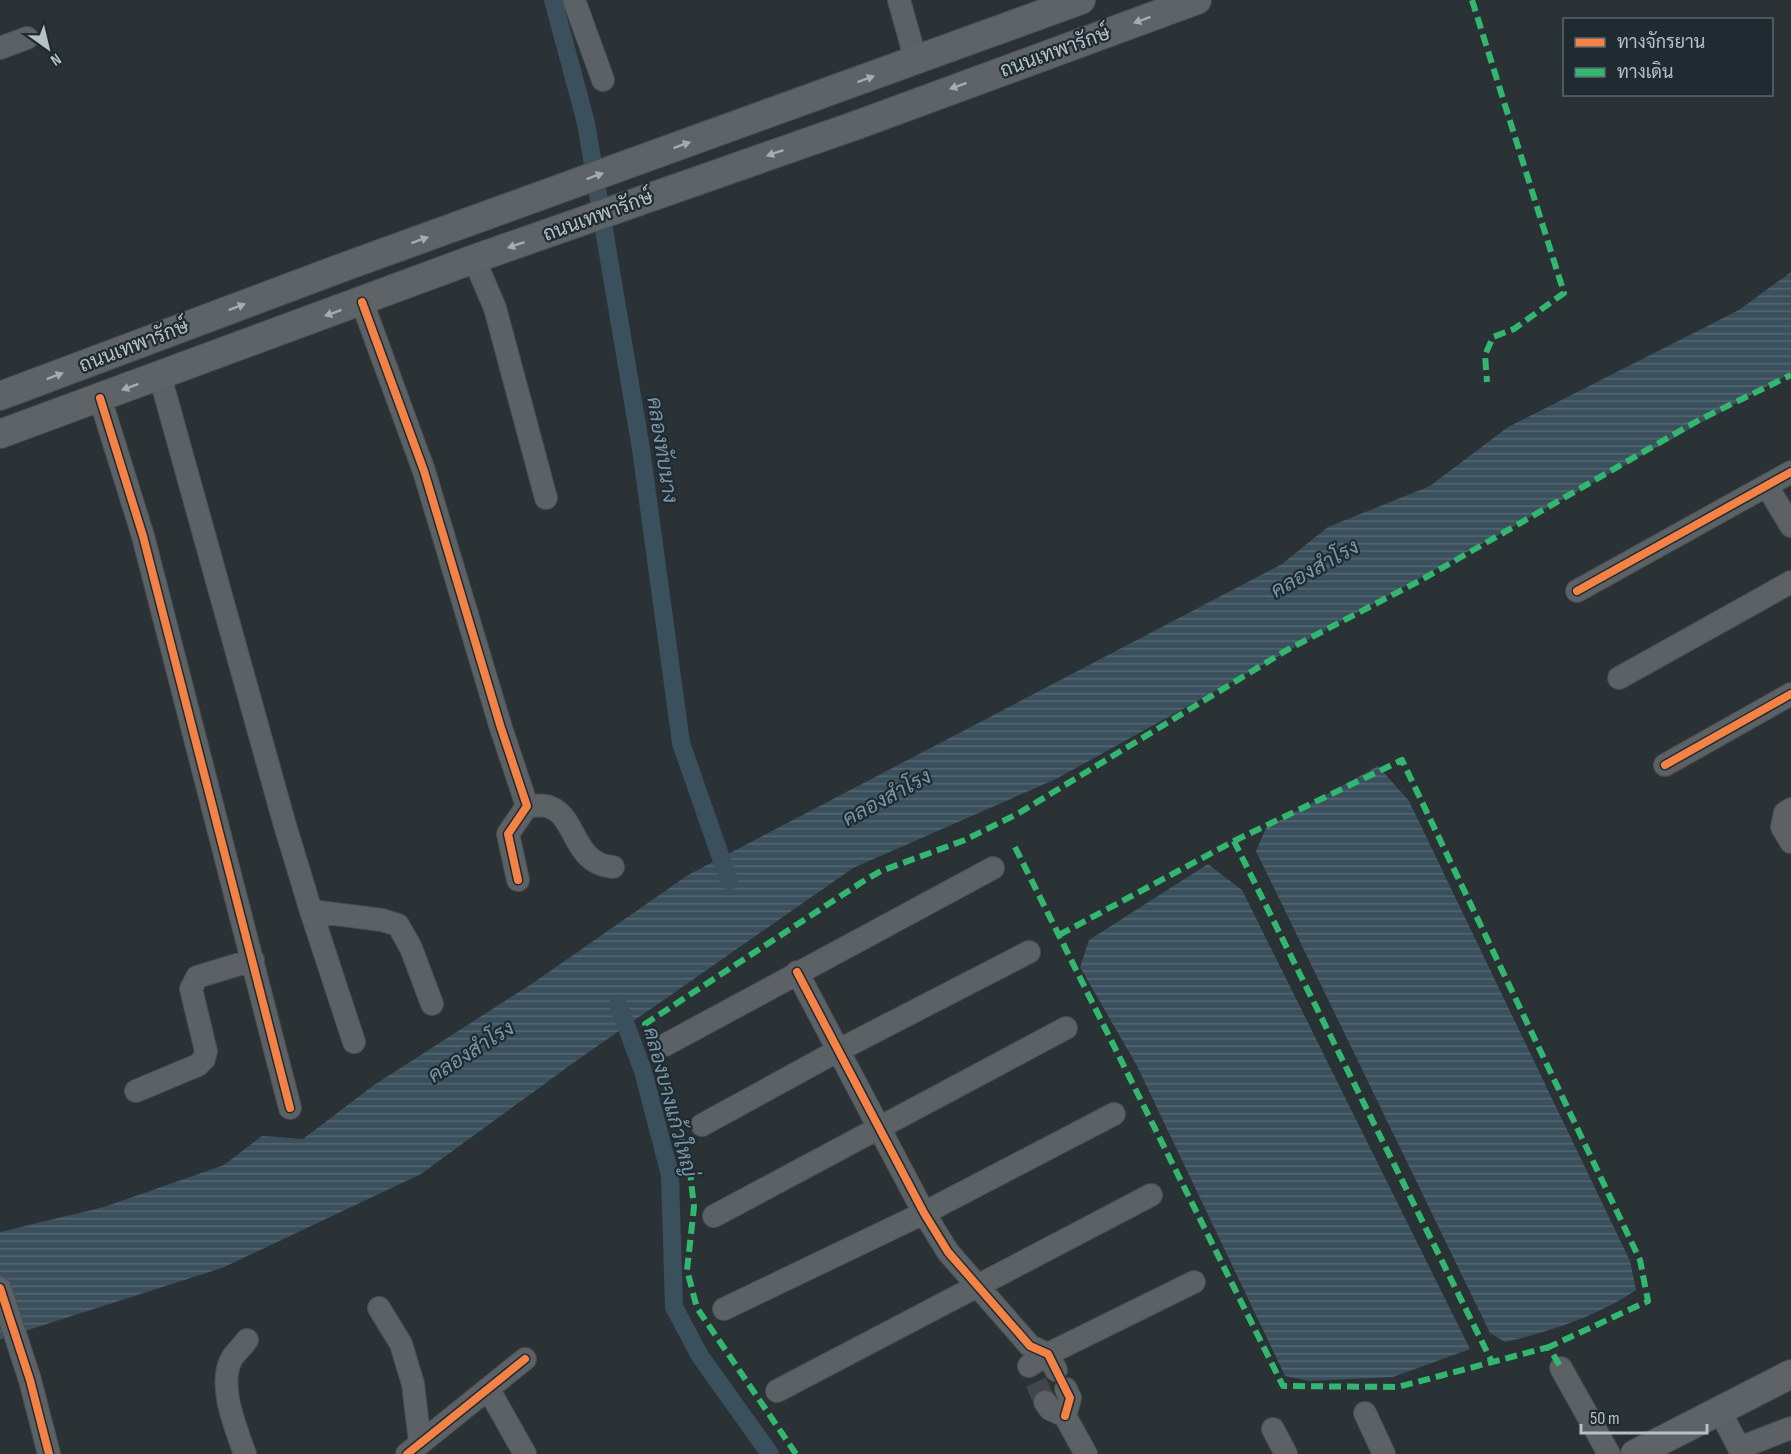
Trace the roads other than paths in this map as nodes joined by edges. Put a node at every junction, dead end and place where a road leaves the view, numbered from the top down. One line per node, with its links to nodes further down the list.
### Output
1 (574, 0): 8 (street)
2 (900, 0): 7 (street)
3 (1081, 0): 7 (main road, ถนนเทพารักษ์)
4 (1197, 0): 9 (main road, ถนนเทพารักษ์, one-way to 9)
5 (27, 38): 6 (street)
6 (0, 48)
7 (916, 61): 12 (main road, ถนนเทพารักษ์, one-way to 7)
8 (603, 80)
9 (474, 259): 10 (main road, ถนนเทพารักษ์); 17 (street)
10 (362, 302): 11 (main road, ถนนเทพารักษ์, one-way to 11); 24 (street)
11 (160, 376): 13 (main road, ถนนเทพารักษ์, one-way to 13); 30 (street)
12 (0, 394)
13 (100, 398): 14 (main road, ถนนเทพารักษ์); 32 (street)
14 (0, 434)
15 (1791, 472): 16 (street)
16 (1767, 486): 18 (street); 20 (street)
17 (546, 498)
18 (1791, 526)
19 (1791, 582): 21 (street)
20 (1577, 591)
21 (1619, 678)
22 (1791, 694): 23 (street)
23 (1665, 765)
24 (527, 806): 27 (street); 29 (street)
25 (1791, 809): 26 (street)
26 (1791, 842)
27 (613, 867)
28 (993, 868): 33 (street)
29 (518, 880)
30 (311, 911): 34 (street); 36 (street)
31 (1029, 952): 38 (street)
32 (253, 960): 39 (street); 40 (street)
33 (797, 972): 37 (street); 38 (street)
34 (432, 1004)
35 (1066, 1028): 43 (street)
36 (354, 1042)
37 (665, 1045)
38 (839, 1050): 42 (street); 43 (street)
39 (136, 1091)
40 (290, 1108)
41 (1114, 1114): 45 (street)
42 (702, 1125)
43 (879, 1128): 45 (street); 46 (street)
44 (1151, 1195): 48 (street)
45 (924, 1213): 48 (street); 51 (street)
46 (714, 1216)
47 (1194, 1282): 55 (street)
48 (979, 1284): 55 (street); 58 (street)
49 (0, 1288): 65 (street)
50 (379, 1308): 63 (street)
51 (724, 1309)
52 (248, 1340): 66 (street)
53 (525, 1359): 57 (street)
54 (1561, 1368): 71 (street)
55 (1044, 1373): 68 (street)
56 (1791, 1374): 59 (main road)
57 (489, 1390): 63 (street); 67 (street)
58 (777, 1391)
59 (1720, 1411): 64 (street); 72 (main road)
60 (1365, 1413): 70 (street)
61 (1791, 1428): 64 (street)
62 (1273, 1429): 69 (street)
63 (413, 1448)
64 (1734, 1451)
65 (49, 1454)
66 (245, 1454)
67 (525, 1454)
68 (1086, 1454)
69 (1286, 1454)
70 (1384, 1454)
71 (1609, 1454)
72 (1635, 1454)

